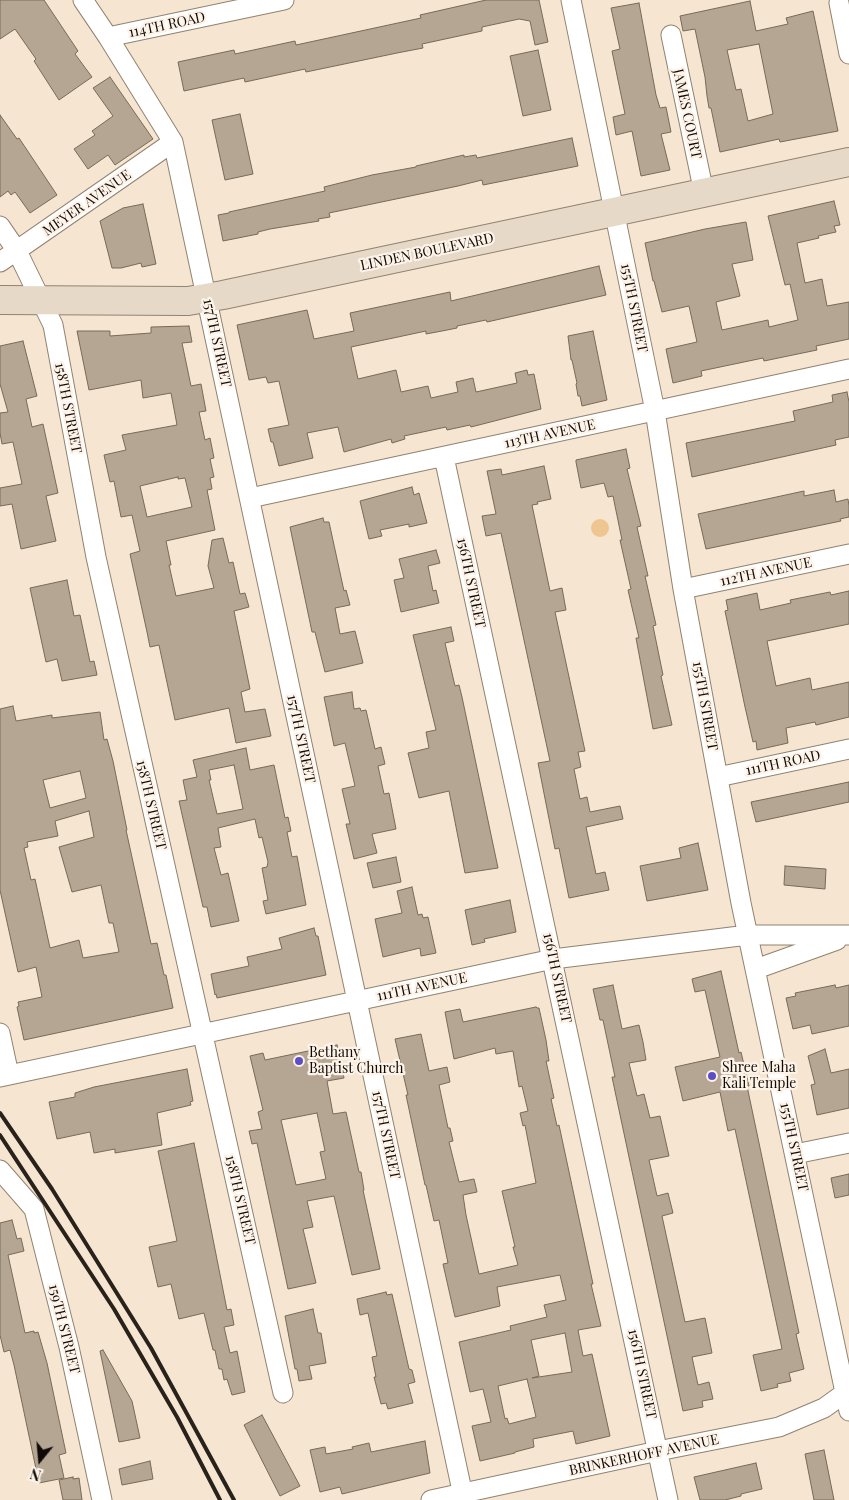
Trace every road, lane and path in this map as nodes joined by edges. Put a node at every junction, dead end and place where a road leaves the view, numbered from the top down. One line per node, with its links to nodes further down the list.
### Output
1 (83, 0): 6 (street, 157TH STREET)
2 (284, 0): 6 (street, 114TH ROAD)
3 (570, 0): 11 (street, 155TH STREET)
4 (839, 3): 7 (street)
5 (671, 35): 10 (street, JAMES COURT)
6 (108, 37): 8 (street, 157TH STREET)
7 (849, 54)
8 (173, 142): 13 (street, MEYER AVENUE); 15 (street, 157TH STREET)
9 (849, 162): 10 (main road, LINDEN BOULEVARD)
10 (704, 193): 11 (main road, LINDEN BOULEVARD)
11 (615, 212): 15 (main road, LINDEN BOULEVARD); 19 (street, 155TH STREET)
12 (0, 226): 13 (street, 158TH STREET)
13 (17, 251): 14 (street, MEYER AVENUE); 16 (street, 158TH STREET)
14 (0, 262)
15 (207, 298): 16 (main road, LINDEN BOULEVARD); 21 (street, 157TH STREET)
16 (40, 299): 17 (main road, LINDEN BOULEVARD); 32 (street, 158TH STREET)
17 (0, 300)
18 (849, 369): 19 (street, 113TH AVENUE)
19 (655, 412): 20 (street, 113TH AVENUE); 23 (street, 155TH STREET)
20 (444, 457): 21 (street, 113TH AVENUE); 28 (street, 156TH STREET)
21 (250, 498): 30 (street, 157TH STREET)
22 (849, 554): 23 (street, 112TH AVENUE)
23 (683, 589): 25 (street, 155TH STREET)
24 (849, 750): 25 (street, 111TH ROAD)
25 (718, 777): 26 (street, 155TH STREET)
26 (748, 934): 27 (street, 111TH AVENUE); 28 (street, 111TH AVENUE); 29 (street, 155TH STREET)
27 (849, 936): 29 (street, 111TH AVENUE)
28 (553, 959): 30 (street, 111TH AVENUE); 39 (street, 156TH STREET)
29 (756, 969): 35 (street, 155TH STREET)
30 (358, 1001): 32 (street, 111TH AVENUE); 40 (street, 157TH STREET)
31 (0, 1033): 33 (street)
32 (202, 1034): 33 (street, 111TH AVENUE); 37 (street, 158TH STREET)
33 (4, 1076)
34 (849, 1143): 35 (street)
35 (796, 1154): 38 (street, 155TH STREET)
36 (0, 1170): 41 (street, 159TH STREET)
37 (283, 1393)
38 (848, 1398): 39 (street, BRINKERHOFF AVENUE)
39 (658, 1451): 40 (street, BRINKERHOFF AVENUE); 43 (street, 156TH STREET)
40 (463, 1497): 42 (street, BRINKERHOFF AVENUE)
41 (102, 1500)
42 (431, 1500)
43 (668, 1500)

